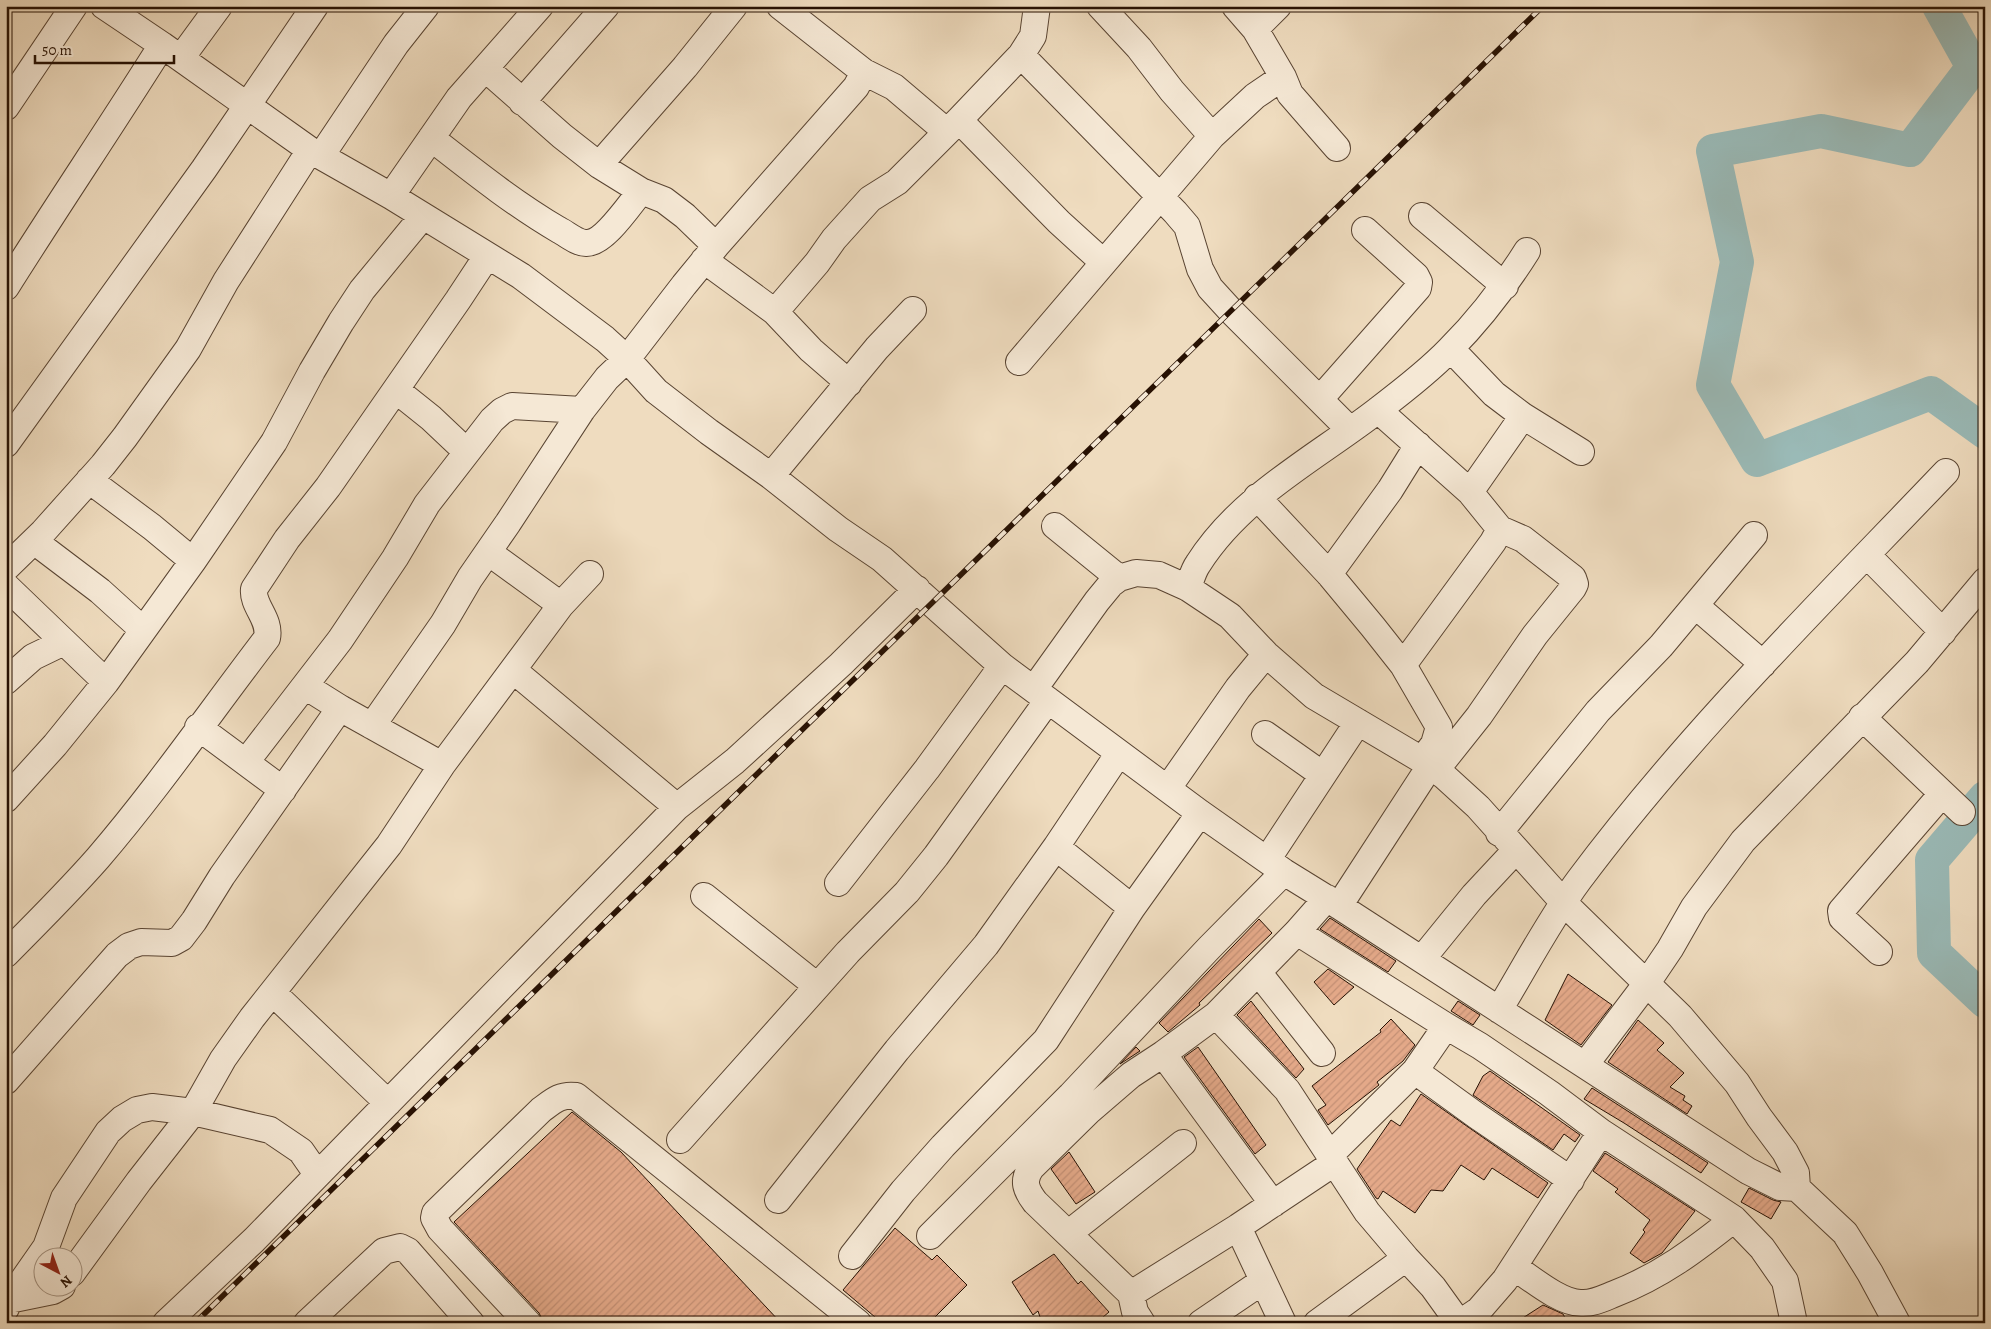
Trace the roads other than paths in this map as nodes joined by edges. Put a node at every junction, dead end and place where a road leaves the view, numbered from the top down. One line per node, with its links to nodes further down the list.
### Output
1 (74, 6): 22 (street)
2 (104, 6): 15 (street)
3 (219, 6): 15 (street)
4 (315, 6): 21 (street)
5 (426, 6): 27 (street)
6 (540, 6): 17 (street)
7 (606, 6): 20 (street)
8 (734, 6): 28 (street)
9 (780, 6): 18 (street)
10 (1037, 6): 16 (street)
11 (1100, 6): 24 (street)
12 (1235, 6): 14 (street)
13 (1278, 6): 14 (street)
14 (1255, 29): 19 (street)
15 (172, 51): 21 (street); 40 (street)
16 (1020, 55): 23 (street); 31 (street)
17 (486, 70): 20 (street); 25 (street)
18 (864, 72): 23 (street); 36 (street)
19 (1283, 77): 24 (street); 26 (street)
20 (522, 102): 28 (street)
21 (248, 106): 27 (street); 53 (street)
22 (6, 107)
23 (953, 126): 38 (street); 42 (street)
24 (1212, 136): 31 (street)
25 (431, 138): 29 (street); 30 (street)
26 (1338, 148)
27 (316, 153): 30 (street); 59 (street)
28 (599, 165): 29 (street)
29 (641, 191): 36 (street)
30 (391, 196): 32 (street)
31 (1159, 196): 38 (street); 48 (street)
32 (423, 216): 37 (street); 68 (street)
33 (1422, 216): 39 (street)
34 (1365, 230): 48 (street)
35 (1527, 251): 39 (street)
36 (710, 253): 42 (street); 44 (street)
37 (488, 256): 44 (street); 47 (street)
38 (1103, 262): 45 (street)
39 (1505, 286): 43 (street)
40 (6, 287)
41 (913, 310): 46 (street)
42 (775, 312): 46 (street)
43 (1451, 349): 50 (street); 51 (street)
44 (627, 359): 49 (street); 58 (street)
45 (1019, 362)
46 (849, 383): 58 (street)
47 (396, 390): 55 (street); 95 (street)
48 (1320, 399): 52 (street)
49 (582, 410): 55 (street); 66 (street)
50 (1378, 410): 52 (street); 54 (street)
51 (1522, 416): 56 (street); 60 (street)
52 (1350, 430): 61 (street)
53 (6, 444)
54 (1418, 445): 60 (street); 71 (street)
55 (467, 452): 89 (street)
56 (1581, 452)
57 (1946, 472): 67 (street)
58 (771, 476): 76 (street)
59 (89, 480): 65 (street); 68 (street)
60 (1470, 492): 63 (street)
61 (1257, 497): 71 (street); 75 (street)
62 (1054, 526): 72 (street)
63 (1500, 529): 84 (street); 100 (street)
64 (1754, 534): 78 (street)
65 (34, 541): 69 (street); 79 (street)
66 (488, 552): 77 (street); 94 (street)
67 (1867, 554): 80 (street); 83 (street)
68 (193, 561): 79 (street)
69 (6, 568)
70 (590, 574): 77 (street)
71 (1329, 574): 84 (street)
72 (1119, 578): 75 (street); 90 (street)
73 (1985, 581): 80 (street)
74 (6, 586): 81 (street)
75 (1188, 588): 82 (street)
76 (917, 589): 85 (street); 106 (street)
77 (561, 605): 86 (street)
78 (1696, 606): 83 (street); 109 (street)
79 (143, 630): 88 (street)
80 (1943, 632): 92 (street)
81 (64, 642): 87 (street); 88 (street)
82 (1266, 654): 93 (street); 102 (street)
83 (1763, 664): 115 (street)
84 (1403, 665): 100 (street)
85 (1002, 666): 90 (street); 112 (street)
86 (513, 670): 99 (street); 106 (street)
87 (6, 681)
88 (106, 682): 105 (street)
89 (305, 686): 91 (street); 98 (street)
90 (1041, 695): 97 (street); 123 (street)
91 (340, 708): 94 (street); 103 (street)
92 (1862, 717): 104 (street); 122 (street)
93 (1358, 722): 100 (street); 101 (street)
94 (372, 726): 99 (street)
95 (198, 727): 98 (street); 119 (street)
96 (1265, 734): 101 (street)
97 (1119, 753): 102 (street); 110 (street)
98 (246, 762): 103 (street)
99 (442, 765): 124 (street)
100 (1429, 766): 109 (street); 114 (street)
101 (1323, 775): 111 (street)
102 (1168, 788): 108 (street)
103 (282, 790): 132 (street)
104 (1942, 794): 107 (street); 118 (street)
105 (6, 798)
106 (677, 807): 133 (street)
107 (1962, 812)
108 (1200, 813): 111 (street); 116 (street)
109 (1507, 841): 115 (street); 120 (street)
110 (1056, 847): 116 (street); 142 (street)
111 (1276, 866): 114 (street); 147 (street)
112 (838, 883)
113 (704, 896): 123 (street)
114 (1333, 902): 117 (street); 120 (street)
115 (1564, 903): 122 (street); 125 (street)
116 (1132, 908): 148 (street)
117 (1297, 932): 121 (street); 127 (street)
118 (1879, 952)
119 (6, 954)
120 (1422, 959): 125 (street)
121 (1258, 972): 126 (street); 128 (street)
122 (1647, 983): 130 (street); 141 (street)
123 (817, 986): 136 (street)
124 (272, 993): 133 (street); 134 (street)
125 (1500, 1010): 130 (street)
126 (1216, 1015): 129 (street); 138 (street)
127 (1446, 1026): 131 (street); 135 (street)
128 (1322, 1053)
129 (1162, 1054): 143 (street); 146 (street)
130 (1585, 1065): 141 (street)
131 (1415, 1071): 138 (street); 140 (street)
132 (6, 1081)
133 (388, 1103): 139 (street)
134 (193, 1112): 139 (street); 150 (street); 154 (street)
135 (1601, 1132): 140 (street); 144 (street)
136 (680, 1140)
137 (1184, 1143): 146 (street)
138 (1331, 1160): 143 (street); 149 (street)
139 (317, 1174): 158 (street)
140 (1571, 1180): 151 (street)
141 (1797, 1188): 167 (street)
142 (778, 1200)
143 (1273, 1204): 145 (street)
144 (1734, 1219): 151 (street); 166 (street)
145 (1238, 1227): 152 (street); 155 (street)
146 (1069, 1233): 155 (street)
147 (930, 1236)
148 (852, 1256)
149 (1406, 1258): 163 (street); 164 (street)
150 (82, 1259)
151 (1514, 1267): 165 (street)
152 (1263, 1281): 156 (street); 162 (street)
153 (36, 1296): 154 (street)
154 (8, 1304)
155 (1133, 1313)
156 (1278, 1321)
157 (308, 1322): 159 (street)
158 (166, 1323)
159 (470, 1323)
160 (528, 1323): 161 (street)
161 (858, 1323)
162 (1201, 1323)
163 (1316, 1323)
164 (1455, 1323)
165 (1460, 1323)
166 (1794, 1323)
167 (1897, 1323)

